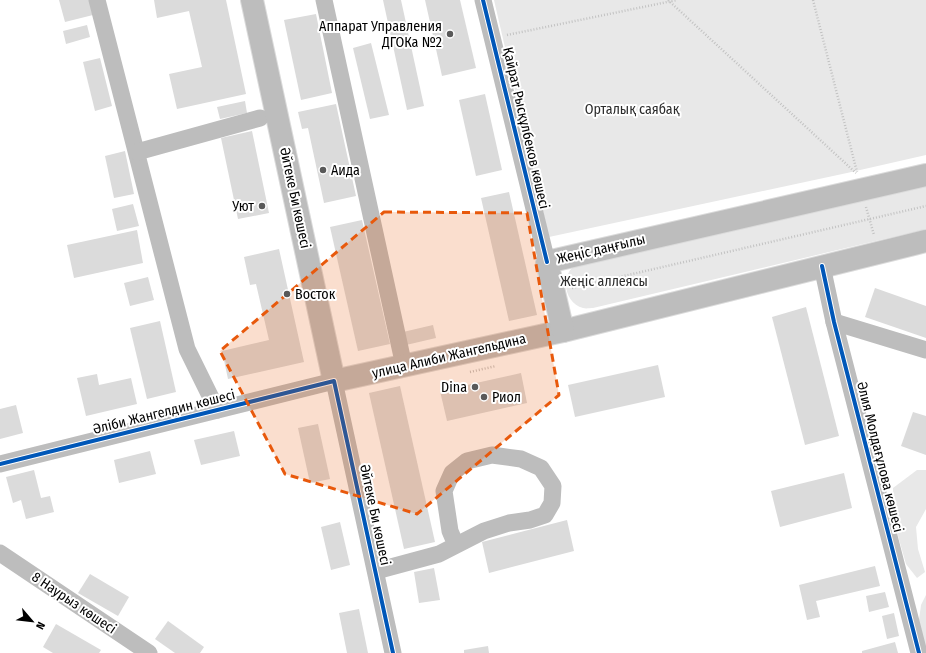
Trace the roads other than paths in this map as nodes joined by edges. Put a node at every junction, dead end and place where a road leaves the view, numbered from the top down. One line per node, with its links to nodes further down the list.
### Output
1 (97, 0): 6 (street)
2 (252, 0): 15 (main road, Әйтеке Би көшесі)
3 (324, 0): 14 (street)
4 (483, 0): 9 (street, Қайрат Рысқұлбеков көшесі)
5 (260, 118): 6 (street)
6 (137, 152): 16 (street)
7 (926, 175): 9 (main road, Жеңіс даңғылы)
8 (926, 240): 10 (main road)
9 (546, 262): 12 (main road, Жеңіс даңғылы)
10 (822, 266): 11 (street, Әлия Молдағұлова көшесі); 12 (main road)
11 (834, 322): 13 (street); 23 (street, Әлия Молдағұлова көшесі)
12 (563, 331): 14 (main road, улица Алиби Жангельдина)
13 (926, 350)
14 (404, 366): 15 (main road, улица Алиби Жангельдина)
15 (334, 381): 16 (street, Әліби Жангелдин көшесі); 20 (street, Әйтеке Би көшесі)
16 (217, 410): 17 (street, Әліби Жангелдин көшесі)
17 (0, 464)
18 (456, 545): 18 (street); 20 (street)
19 (0, 552): 21 (street, 8 Наурыз көшесі)
20 (376, 571): 22 (street, Әйтеке Би көшесі)
21 (149, 653)
22 (393, 653)
23 (919, 653)

